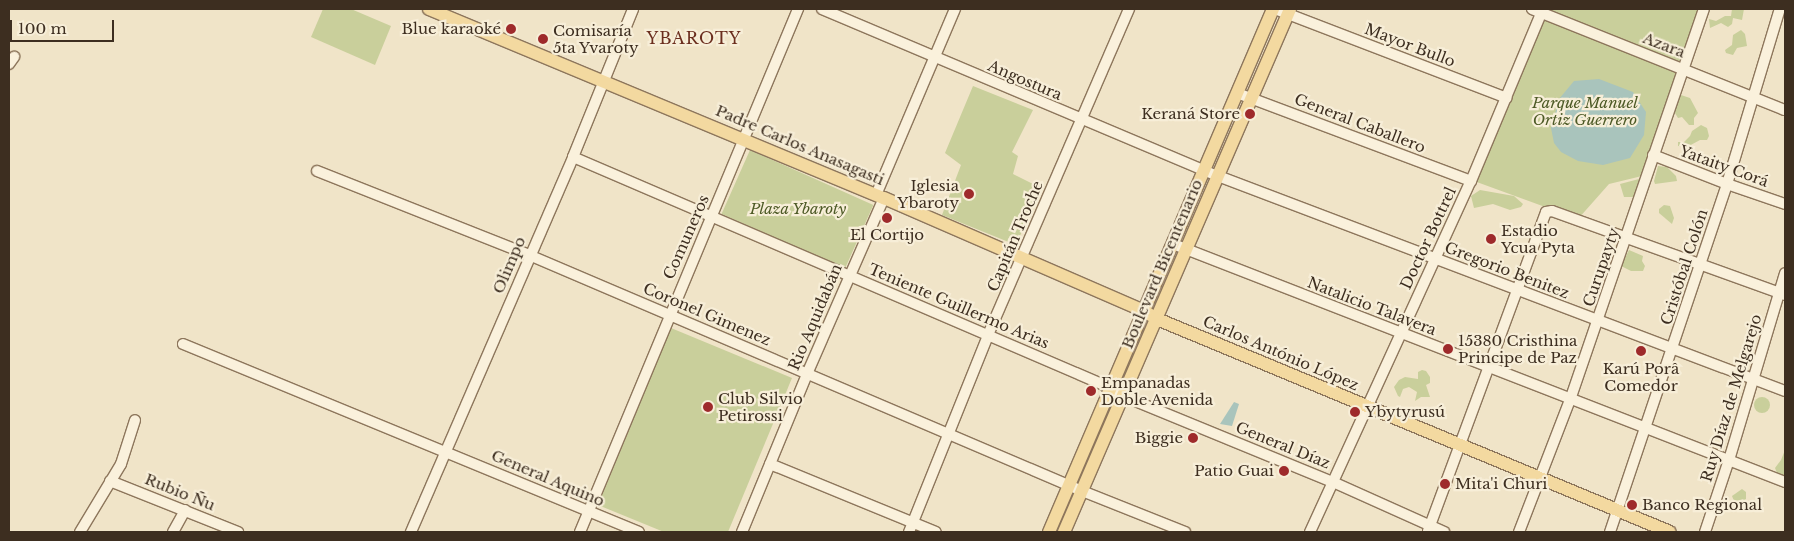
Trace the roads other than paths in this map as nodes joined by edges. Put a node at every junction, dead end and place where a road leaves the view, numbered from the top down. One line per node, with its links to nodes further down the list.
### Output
1 (429, 9): 14 (main road, Padre Carlos Anasagasti)
2 (632, 9): 14 (street, Olimpo)
3 (798, 9): 21 (street, Comuneros)
4 (822, 9): 12 (street, Angostura)
5 (955, 9): 12 (street, Rio Aquidabán)
6 (1129, 9): 20 (street, Capitán Troche)
7 (1274, 9): 11 (street, Mayor Bullo); 15 (main road, Boulevard Bicentenario)
8 (1704, 9): 13 (street, Curupayty)
9 (1538, 10): 13 (street, Azara); 17 (street, Doctor Bottrel)
10 (1779, 11): 18 (street, Cristóbal Colón)
11 (1289, 12): 16 (main road, Boulevard Bicentenario); 17 (street, Mayor Bullo)
12 (933, 58): 20 (street, Angostura); 29 (street, Rio Aquidabán)
13 (1684, 68): 18 (street, Azara); 22 (street, Curupayty)
14 (603, 82): 21 (main road, Padre Carlos Anasagasti); 23 (street, Olimpo)
15 (1237, 92): 16 (street, General Caballero); 24 (main road, Boulevard Bicentenario)
16 (1252, 98): 26 (main road, Boulevard Bicentenario); 27 (street, General Caballero)
17 (1507, 98): 27 (street, Doctor Bottrel)
18 (1754, 98): 19 (street, Azara); 28 (street, Cristóbal Colón)
19 (1785, 110)
20 (1081, 120): 24 (street, Angostura); 36 (street, Capitán Troche)
21 (745, 139): 29 (main road, Padre Carlos Anasagasti); 31 (street, Comuneros)
22 (1653, 155): 28 (street, Yataity Corá); 32 (street, Curupayty)
23 (573, 157): 31 (street, Teniente Guillermo Arias); 35 (street, Olimpo)
24 (1204, 170): 26 (street, Angostura); 33 (main road, Boulevard Bicentenario)
25 (317, 171): 35 (street, Coronel Gimenez)
26 (1218, 176): 34 (main road, Boulevard Bicentenario); 37 (street, Gregorio Benitez)
27 (1471, 181): 37 (street, Doctor Bottrel)
28 (1727, 184): 30 (street, Yataity Corá); 38 (street, Cristóbal Colón)
29 (880, 196): 36 (main road, Padre Carlos Anasagasti); 40 (street, Rio Aquidabán)
30 (1785, 204)
31 (712, 216): 40 (street, Teniente Guillermo Arias); 44 (street, Comuneros)
32 (1626, 239): 38 (street); 41 (street); 46 (street, Curupayty)
33 (1172, 244): 34 (street, Natalicio Talavera); 43 (main road, Boulevard Bicentenario)
34 (1186, 250): 45 (main road, Boulevard Bicentenario); 47 (street, Natalicio Talavera)
35 (530, 255): 44 (street, Coronel Gimenez); 63 (street, Olimpo)
36 (1022, 258): 43 (main road, Padre Carlos Anasagasti); 48 (street, Capitán Troche)
37 (1435, 259): 41 (street, Gregorio Benitez); 47 (street, Doctor Bottrel)
38 (1700, 265): 42 (street); 50 (street, Cristóbal Colón)
39 (1785, 273): 42 (street, Ruy Díaz de Melgarejo)
40 (850, 275): 48 (street, Teniente Guillermo Arias); 52 (street, Rio Aquidabán)
41 (1517, 291): 46 (street, Gregorio Benitez); 51 (street)
42 (1782, 294): 53 (street, Ruy Díaz de Melgarejo)
43 (1144, 311): 45 (main road, Padre Carlos Anasagasti); 54 (main road, Boulevard Bicentenario)
44 (669, 314): 52 (street, Coronel Gimenez); 73 (street, Comuneros)
45 (1156, 319): 56 (main road, Boulevard Bicentenario); 58 (main road, Carlos António López)
46 (1598, 321): 50 (street, Gregorio Benitez); 57 (street, Curupayty)
47 (1401, 334): 51 (street, Natalicio Talavera); 58 (street, Doctor Bottrel)
48 (988, 335): 54 (street, Teniente Guillermo Arias); 61 (street, Capitán Troche)
49 (183, 344): 63 (street, General Aquino)
50 (1672, 349): 53 (street, Gregorio Benitez); 60 (street, Cristóbal Colón)
51 (1490, 368): 57 (street, Natalicio Talavera); 62 (street)
52 (807, 374): 61 (street, Coronel Gimenez); 65 (street, Rio Aquidabán)
53 (1752, 379): 55 (street, Gregorio Benitez); 64 (street, Ruy Díaz de Melgarejo)
54 (1111, 388): 56 (street, General Díaz); 70 (main road, Boulevard Bicentenario)
55 (1785, 391)
56 (1123, 396): 68 (street, General Díaz); 71 (main road, Boulevard Bicentenario)
57 (1570, 400): 60 (street, Natalicio Talavera); 66 (street, Curupayty)
58 (1367, 407): 62 (main road, Carlos António López); 68 (street, Doctor Bottrel)
59 (135, 420): 67 (street)
60 (1646, 429): 64 (street, Natalicio Talavera); 74 (street, Cristóbal Colón)
61 (949, 433): 70 (street, Coronel Gimenez); 75 (street, Capitán Troche)
62 (1460, 447): 66 (main road, Carlos António López); 76 (street)
63 (445, 451): 73 (street, General Aquino); 80 (street, Olimpo)
64 (1729, 460): 69 (street, Natalicio Talavera); 93 (street, Ruy Díaz de Melgarejo)
65 (770, 464): 75 (street); 83 (street, Rio Aquidabán)
66 (1540, 480): 74 (main road, Carlos António López); 90 (street, Curupayty)
67 (110, 481): 72 (street, Rubio Ñu); 77 (street)
68 (1333, 482): 76 (street, General Díaz); 88 (street, Doctor Bottrel)
69 (1785, 482)
70 (1070, 485): 71 (street, Coronel Gimenez); 85 (main road, Boulevard Bicentenario)
71 (1082, 491): 86 (main road, Boulevard Bicentenario); 87 (street, Coronel Gimenez)
72 (185, 510): 78 (street); 79 (street, Rubio Ñu)
73 (589, 511): 81 (street, Comuneros); 82 (street, General Aquino)
74 (1617, 512): 91 (street, Cristóbal Colón); 92 (main road, Carlos António López)
75 (911, 527): 84 (street)
76 (1429, 529): 89 (street, General Díaz)
77 (80, 532)
78 (173, 532)
79 (238, 532)
80 (411, 532)
81 (580, 532)
82 (639, 532)
83 (742, 532)
84 (936, 532)
85 (1049, 532)
86 (1064, 532)
87 (1185, 532)
88 (1310, 532)
89 (1444, 532)
90 (1520, 532)
91 (1610, 532)
92 (1670, 532)
93 (1705, 532)

